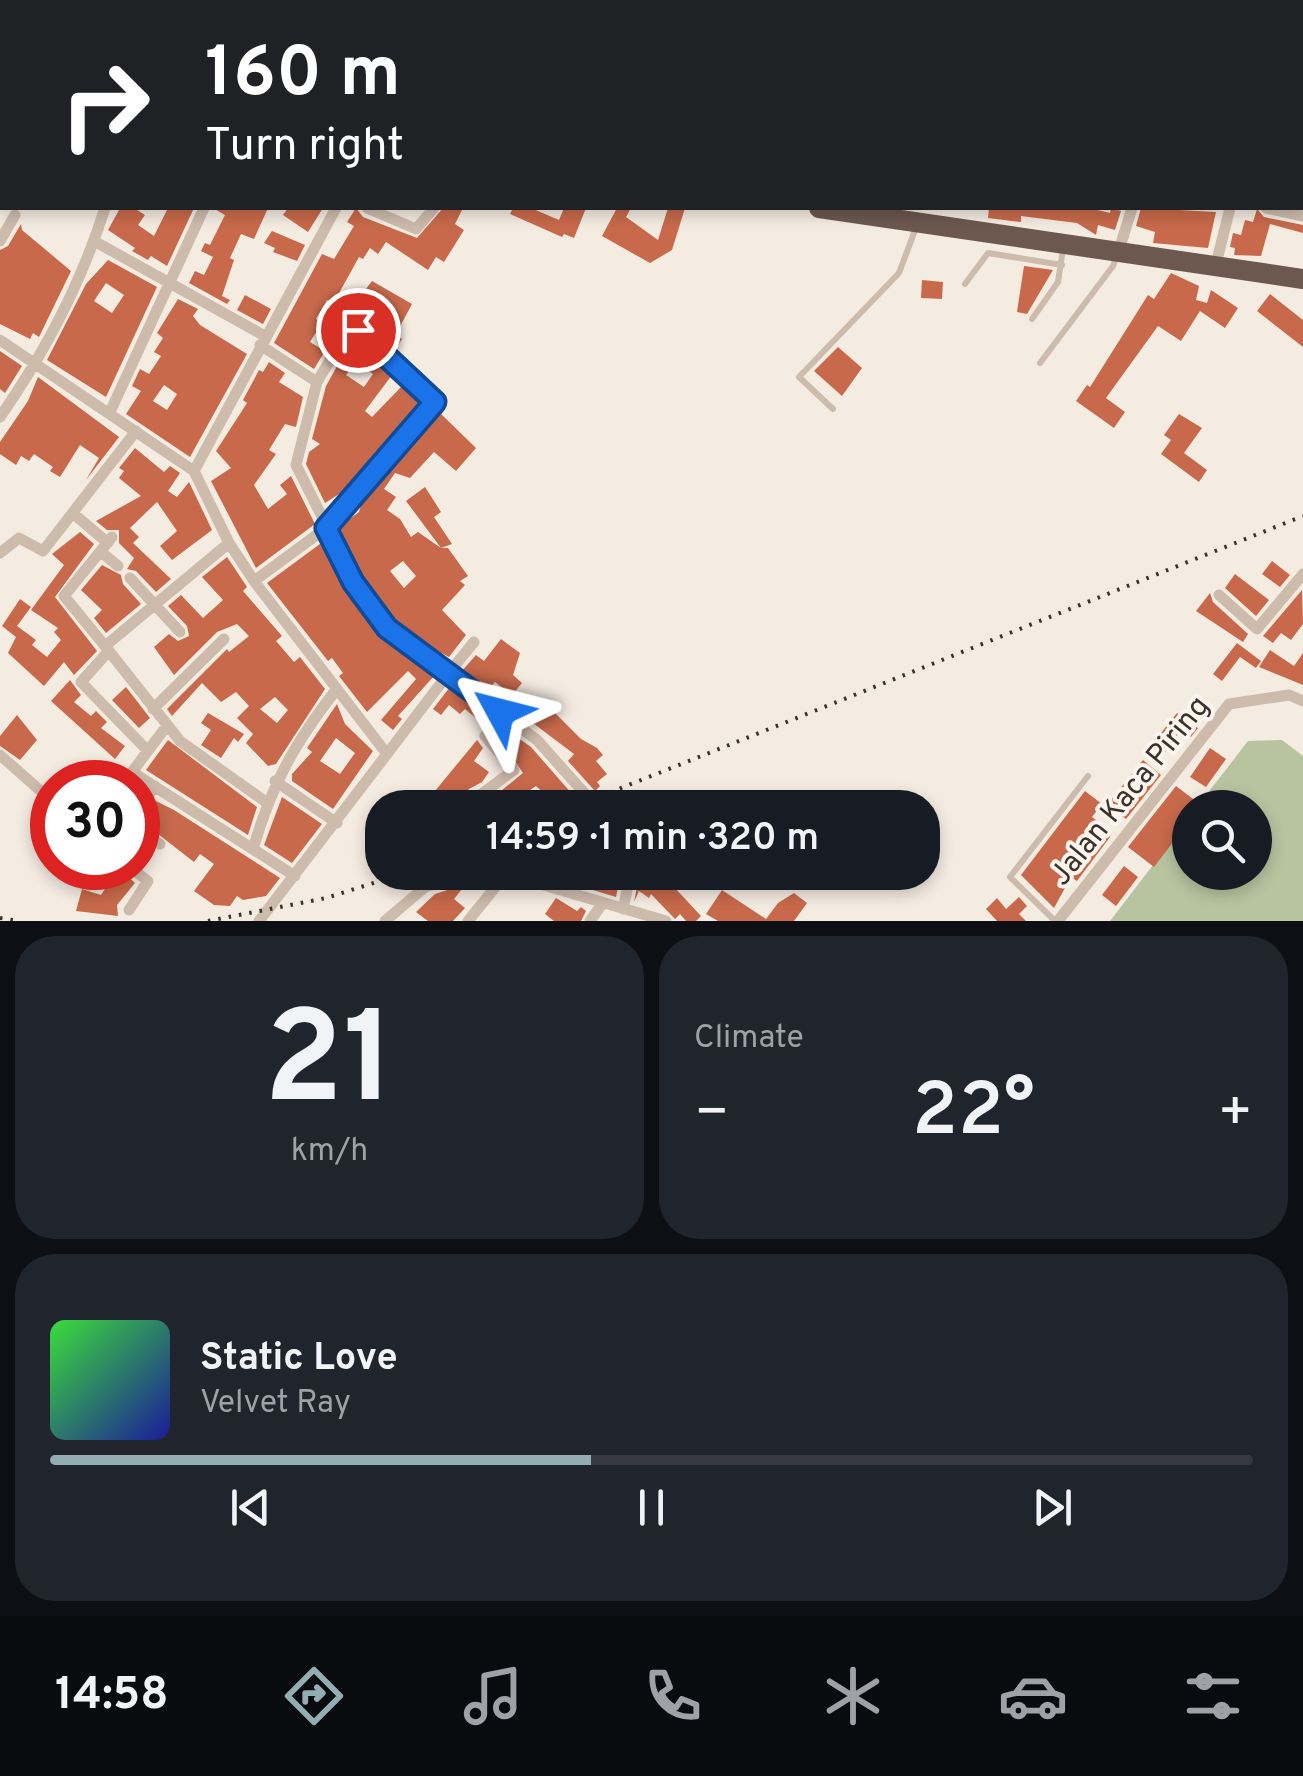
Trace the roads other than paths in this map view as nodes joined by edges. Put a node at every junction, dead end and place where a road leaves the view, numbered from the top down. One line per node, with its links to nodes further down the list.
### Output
1 (103, 210): 14 (street)
2 (203, 210): 20 (street)
3 (335, 210): 25 (street)
4 (372, 210): 5 (street)
5 (432, 210)
6 (829, 210): 12 (highway)
7 (1131, 210): 16 (street)
8 (1230, 210): 17 (street)
9 (1275, 210): 11 (street)
10 (15, 215): 13 (street)
11 (1303, 216)
12 (916, 229): 15 (highway); 30 (lane)
13 (0, 241)
14 (94, 241): 20 (street); 28 (street)
15 (1064, 242): 16 (highway); 18 (lane)
16 (1119, 250): 17 (highway); 27 (lane)
17 (1216, 264): 19 (highway)
18 (1062, 265): 21 (lane); 22 (lane)
19 (1303, 279)
20 (169, 284): 25 (street); 31 (street)
21 (965, 284)
22 (1032, 319)
23 (358, 330): 36 (street)
24 (0, 340): 28 (street)
25 (262, 340): 29 (street); 34 (street)
26 (342, 340): 29 (street)
27 (1040, 363)
28 (38, 364): 31 (street); 32 (street)
29 (316, 382): 36 (street)
30 (833, 409)
31 (110, 412): 33 (street)
32 (0, 417)
33 (136, 431): 34 (street); 35 (street)
34 (194, 472): 37 (street)
35 (75, 515): 38 (street); 39 (street)
36 (326, 528): 43 (street); 50 (street)
37 (228, 543): 43 (street); 45 (street)
38 (107, 544): 40 (street); 49 (street)
39 (0, 552)
40 (118, 566)
41 (130, 578): 45 (street)
42 (1301, 580): 44 (street)
43 (254, 581): 51 (street)
44 (1219, 595)
45 (155, 603): 46 (street); 49 (street)
46 (180, 632)
47 (224, 639): 53 (street)
48 (474, 642): 50 (street)
49 (106, 650): 53 (street); 56 (street)
50 (448, 674): 54 (street); 57 (street)
51 (336, 690): 57 (street); 62 (street)
52 (1303, 701): 83 (street, Jalan Kaca Piring)
53 (154, 709): 55 (street)
54 (500, 712): 64 (street); 65 (street)
55 (166, 727): 56 (street); 66 (street)
56 (147, 750): 59 (street)
57 (387, 754): 67 (street)
58 (0, 756): 61 (street)
59 (140, 760)
60 (1088, 776): 83 (lane)
61 (30, 781)
62 (275, 781): 66 (street); 67 (street)
63 (160, 789): 68 (street)
64 (487, 790)
65 (582, 790)
66 (266, 802): 68 (street)
67 (338, 824): 69 (street)
68 (253, 850): 69 (street)
69 (295, 876): 78 (street)
70 (142, 890): 76 (street)
71 (422, 890): 79 (street)
72 (493, 890): 80 (street)
73 (557, 890): 75 (street)
74 (627, 890): 77 (street)
75 (602, 904): 77 (street); 81 (street)
76 (128, 910)
77 (623, 910): 82 (street)
78 (259, 921)
79 (385, 921)
80 (468, 921)
81 (590, 921)
82 (666, 921)
83 (1057, 921)

